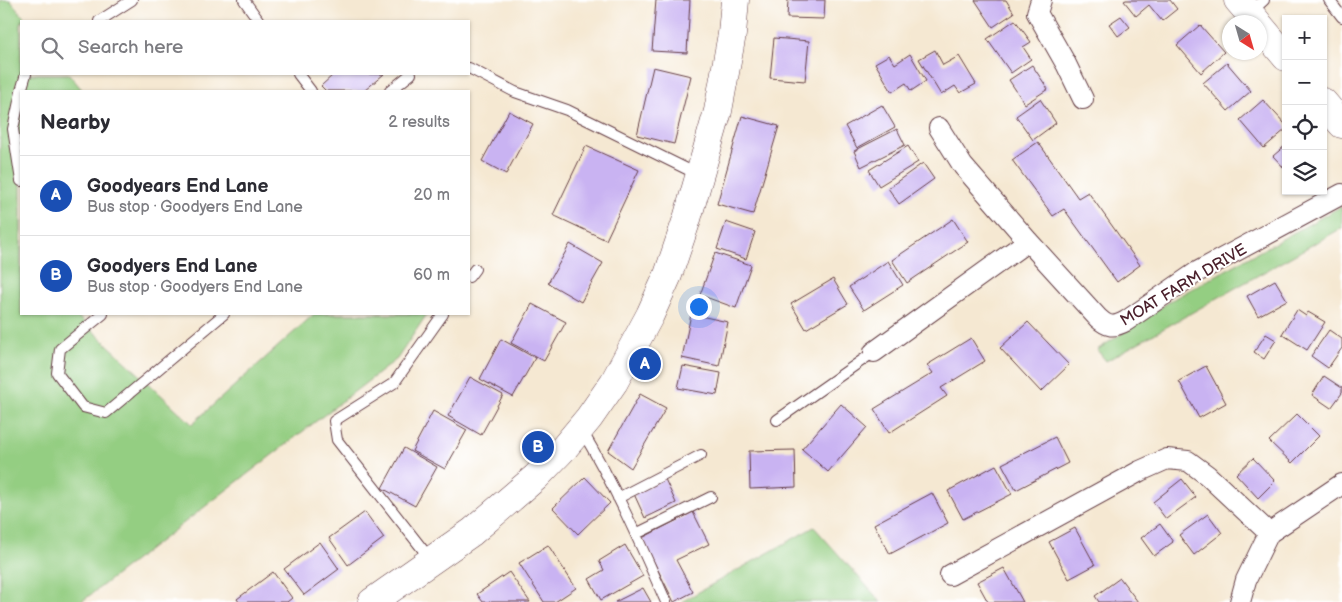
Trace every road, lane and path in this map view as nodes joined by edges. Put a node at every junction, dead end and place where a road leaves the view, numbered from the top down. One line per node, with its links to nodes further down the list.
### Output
1 (132, 0): 8 (lane)
2 (244, 0): 9 (lane)
3 (735, 0): 24 (street)
4 (1041, 0): 19 (street)
5 (1329, 0): 7 (lane)
6 (1253, 12): 10 (street)
7 (1342, 16)
8 (101, 20)
9 (258, 20)
10 (1282, 52)
11 (470, 69): 24 (lane)
12 (26, 75): 15 (lane)
13 (299, 75): 16 (lane)
14 (410, 75): 17 (lane)
15 (22, 90)
16 (310, 90)
17 (391, 90)
18 (20, 96): 23 (lane)
19 (1083, 99)
20 (1326, 105): 21 (street)
21 (1342, 124)
22 (939, 128): 26 (street, MOAT FARM DRIVE)
23 (20, 175)
24 (700, 175): 32 (street)
25 (1342, 194): 26 (street, MOAT FARM DRIVE)
26 (1028, 241): 30 (street)
27 (102, 315): 28 (lane)
28 (223, 315)
29 (442, 315): 39 (lane)
30 (874, 352): 31 (lane)
31 (777, 420)
32 (580, 428): 36 (lane); 39 (street)
33 (701, 455): 36 (lane)
34 (1342, 484): 37 (street)
35 (711, 497): 38 (lane)
36 (618, 498): 38 (lane)
37 (1269, 533): 40 (street); 43 (street)
38 (636, 534): 42 (lane)
39 (431, 560): 41 (street)
40 (950, 575)
41 (372, 602)
42 (666, 602)
43 (1240, 602)

